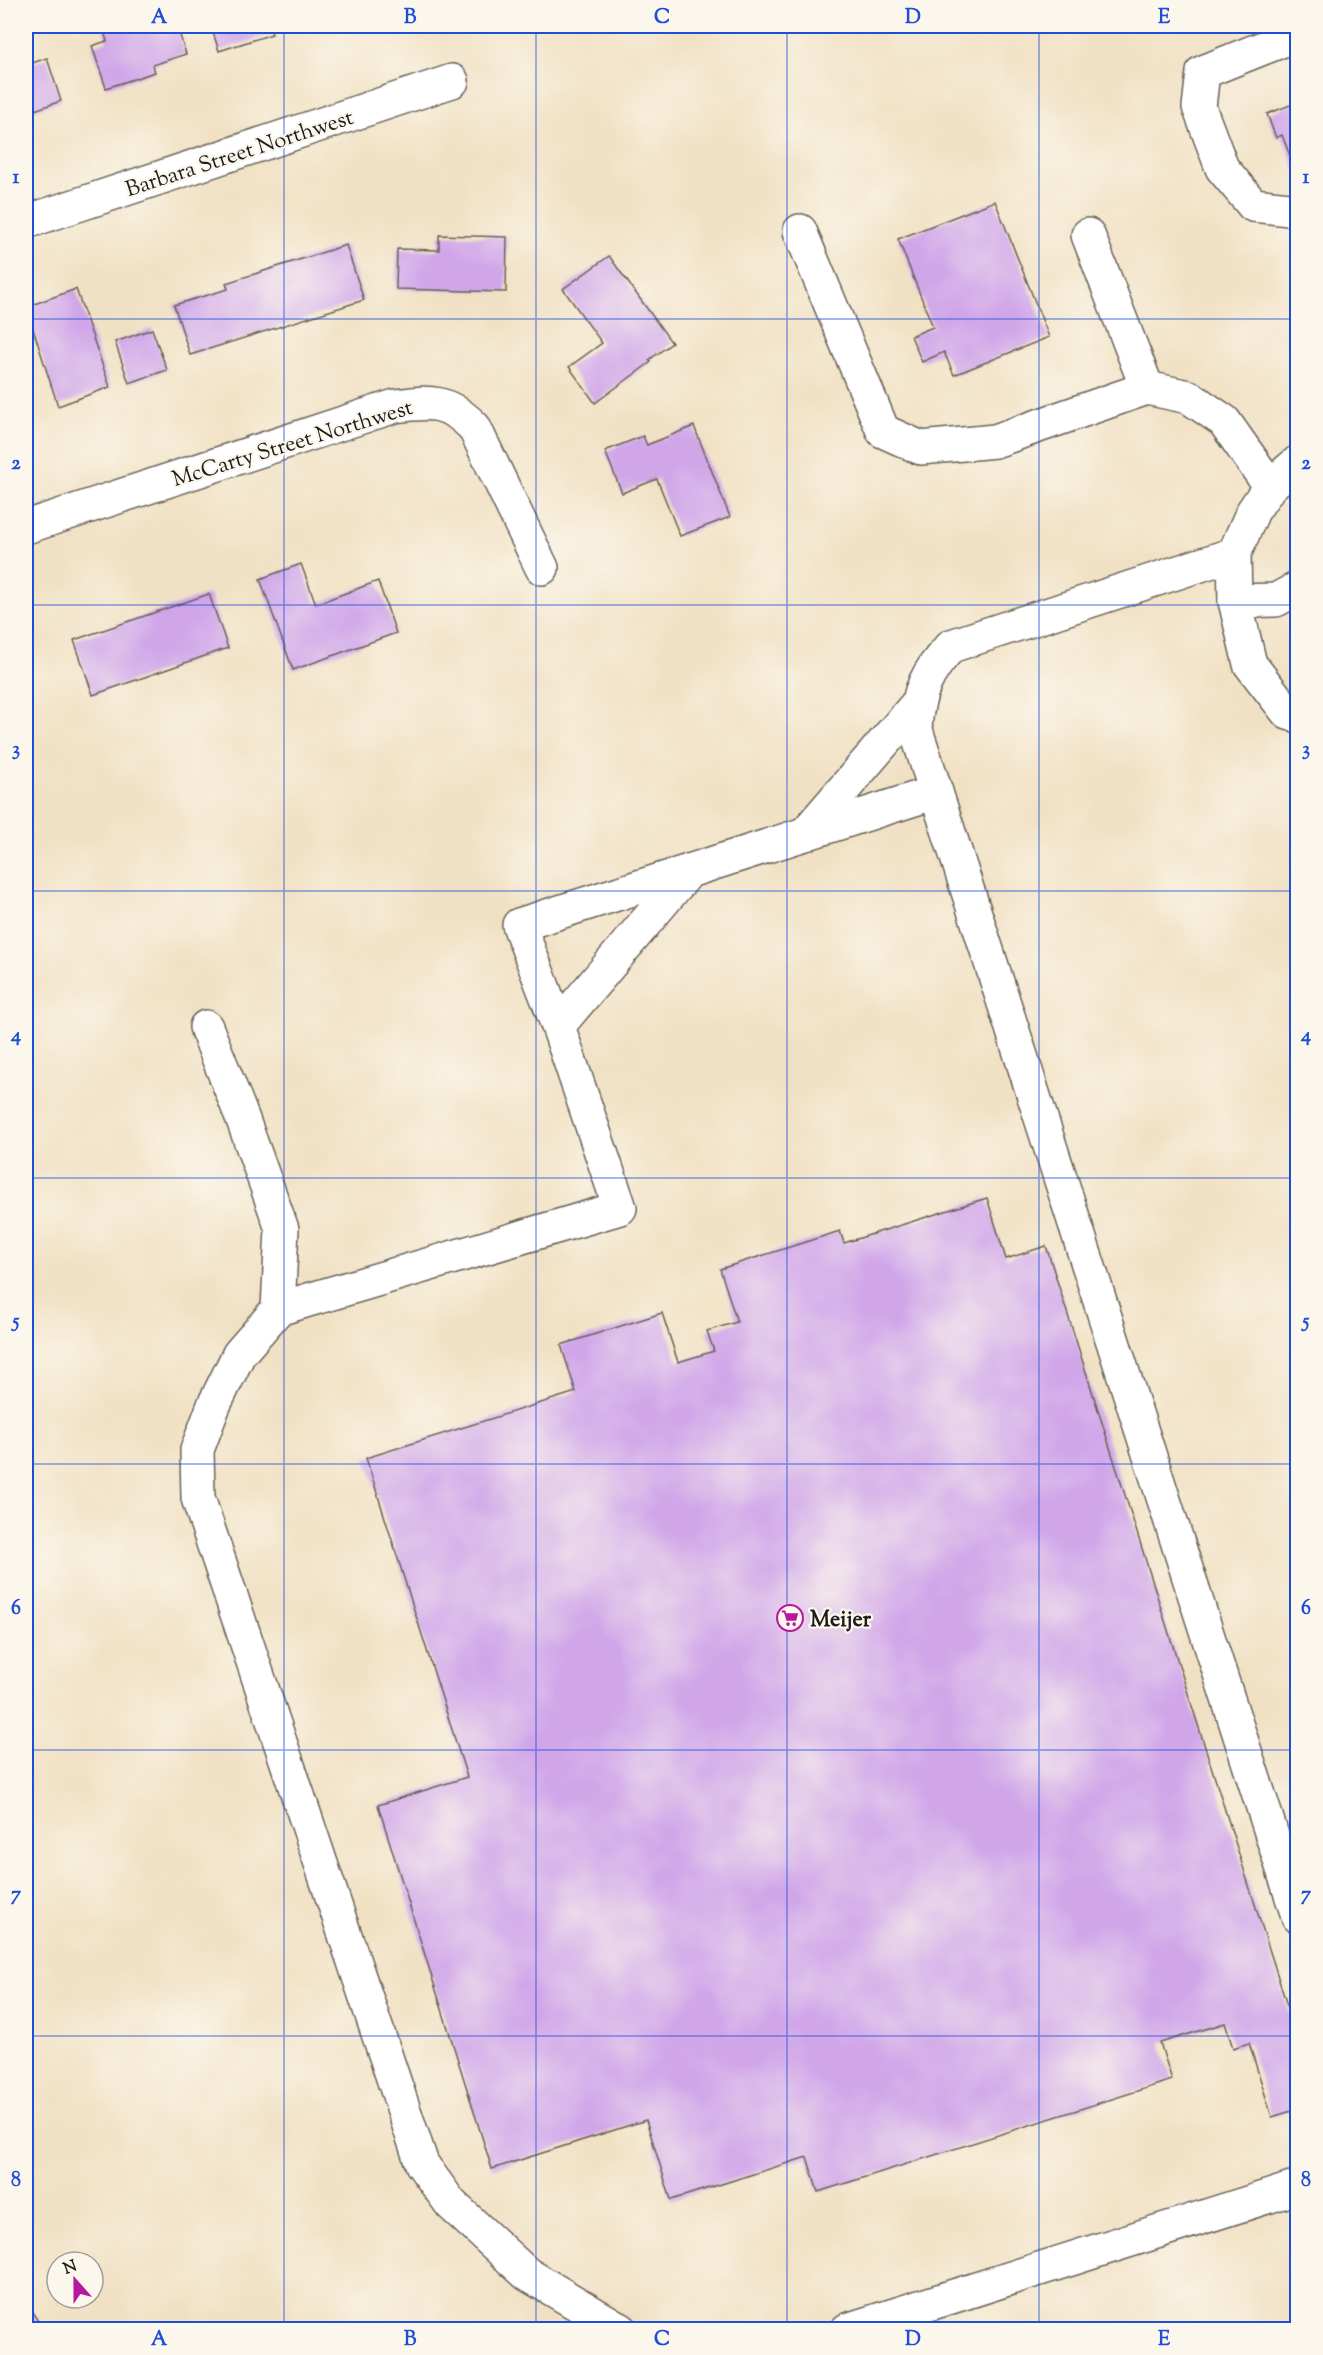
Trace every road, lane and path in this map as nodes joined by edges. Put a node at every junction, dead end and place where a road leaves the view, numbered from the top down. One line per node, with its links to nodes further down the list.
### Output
1 (1298, 34): 3 (street)
2 (452, 81): 4 (street, Barbara Street Northwest)
3 (1298, 210)
4 (26, 222)
5 (800, 231): 7 (street)
6 (1088, 235): 7 (street)
7 (1147, 388): 9 (street)
8 (1298, 462): 9 (street)
9 (1270, 486): 11 (street)
10 (26, 527): 12 (street, McCarty Street Northwest)
11 (1234, 554): 14 (street); 15 (street)
12 (542, 568)
13 (1298, 588): 14 (street)
14 (1235, 602): 16 (street)
15 (917, 704): 17 (street); 18 (street)
16 (1298, 717)
17 (936, 792): 18 (street); 23 (street)
18 (805, 834): 19 (street)
19 (689, 871): 20 (street); 20 (street)
20 (558, 1026): 22 (street)
21 (206, 1027): 22 (street)
22 (278, 1309): 25 (street)
23 (1298, 1917)
24 (1298, 2187): 26 (street)
25 (621, 2330)
26 (847, 2330)

